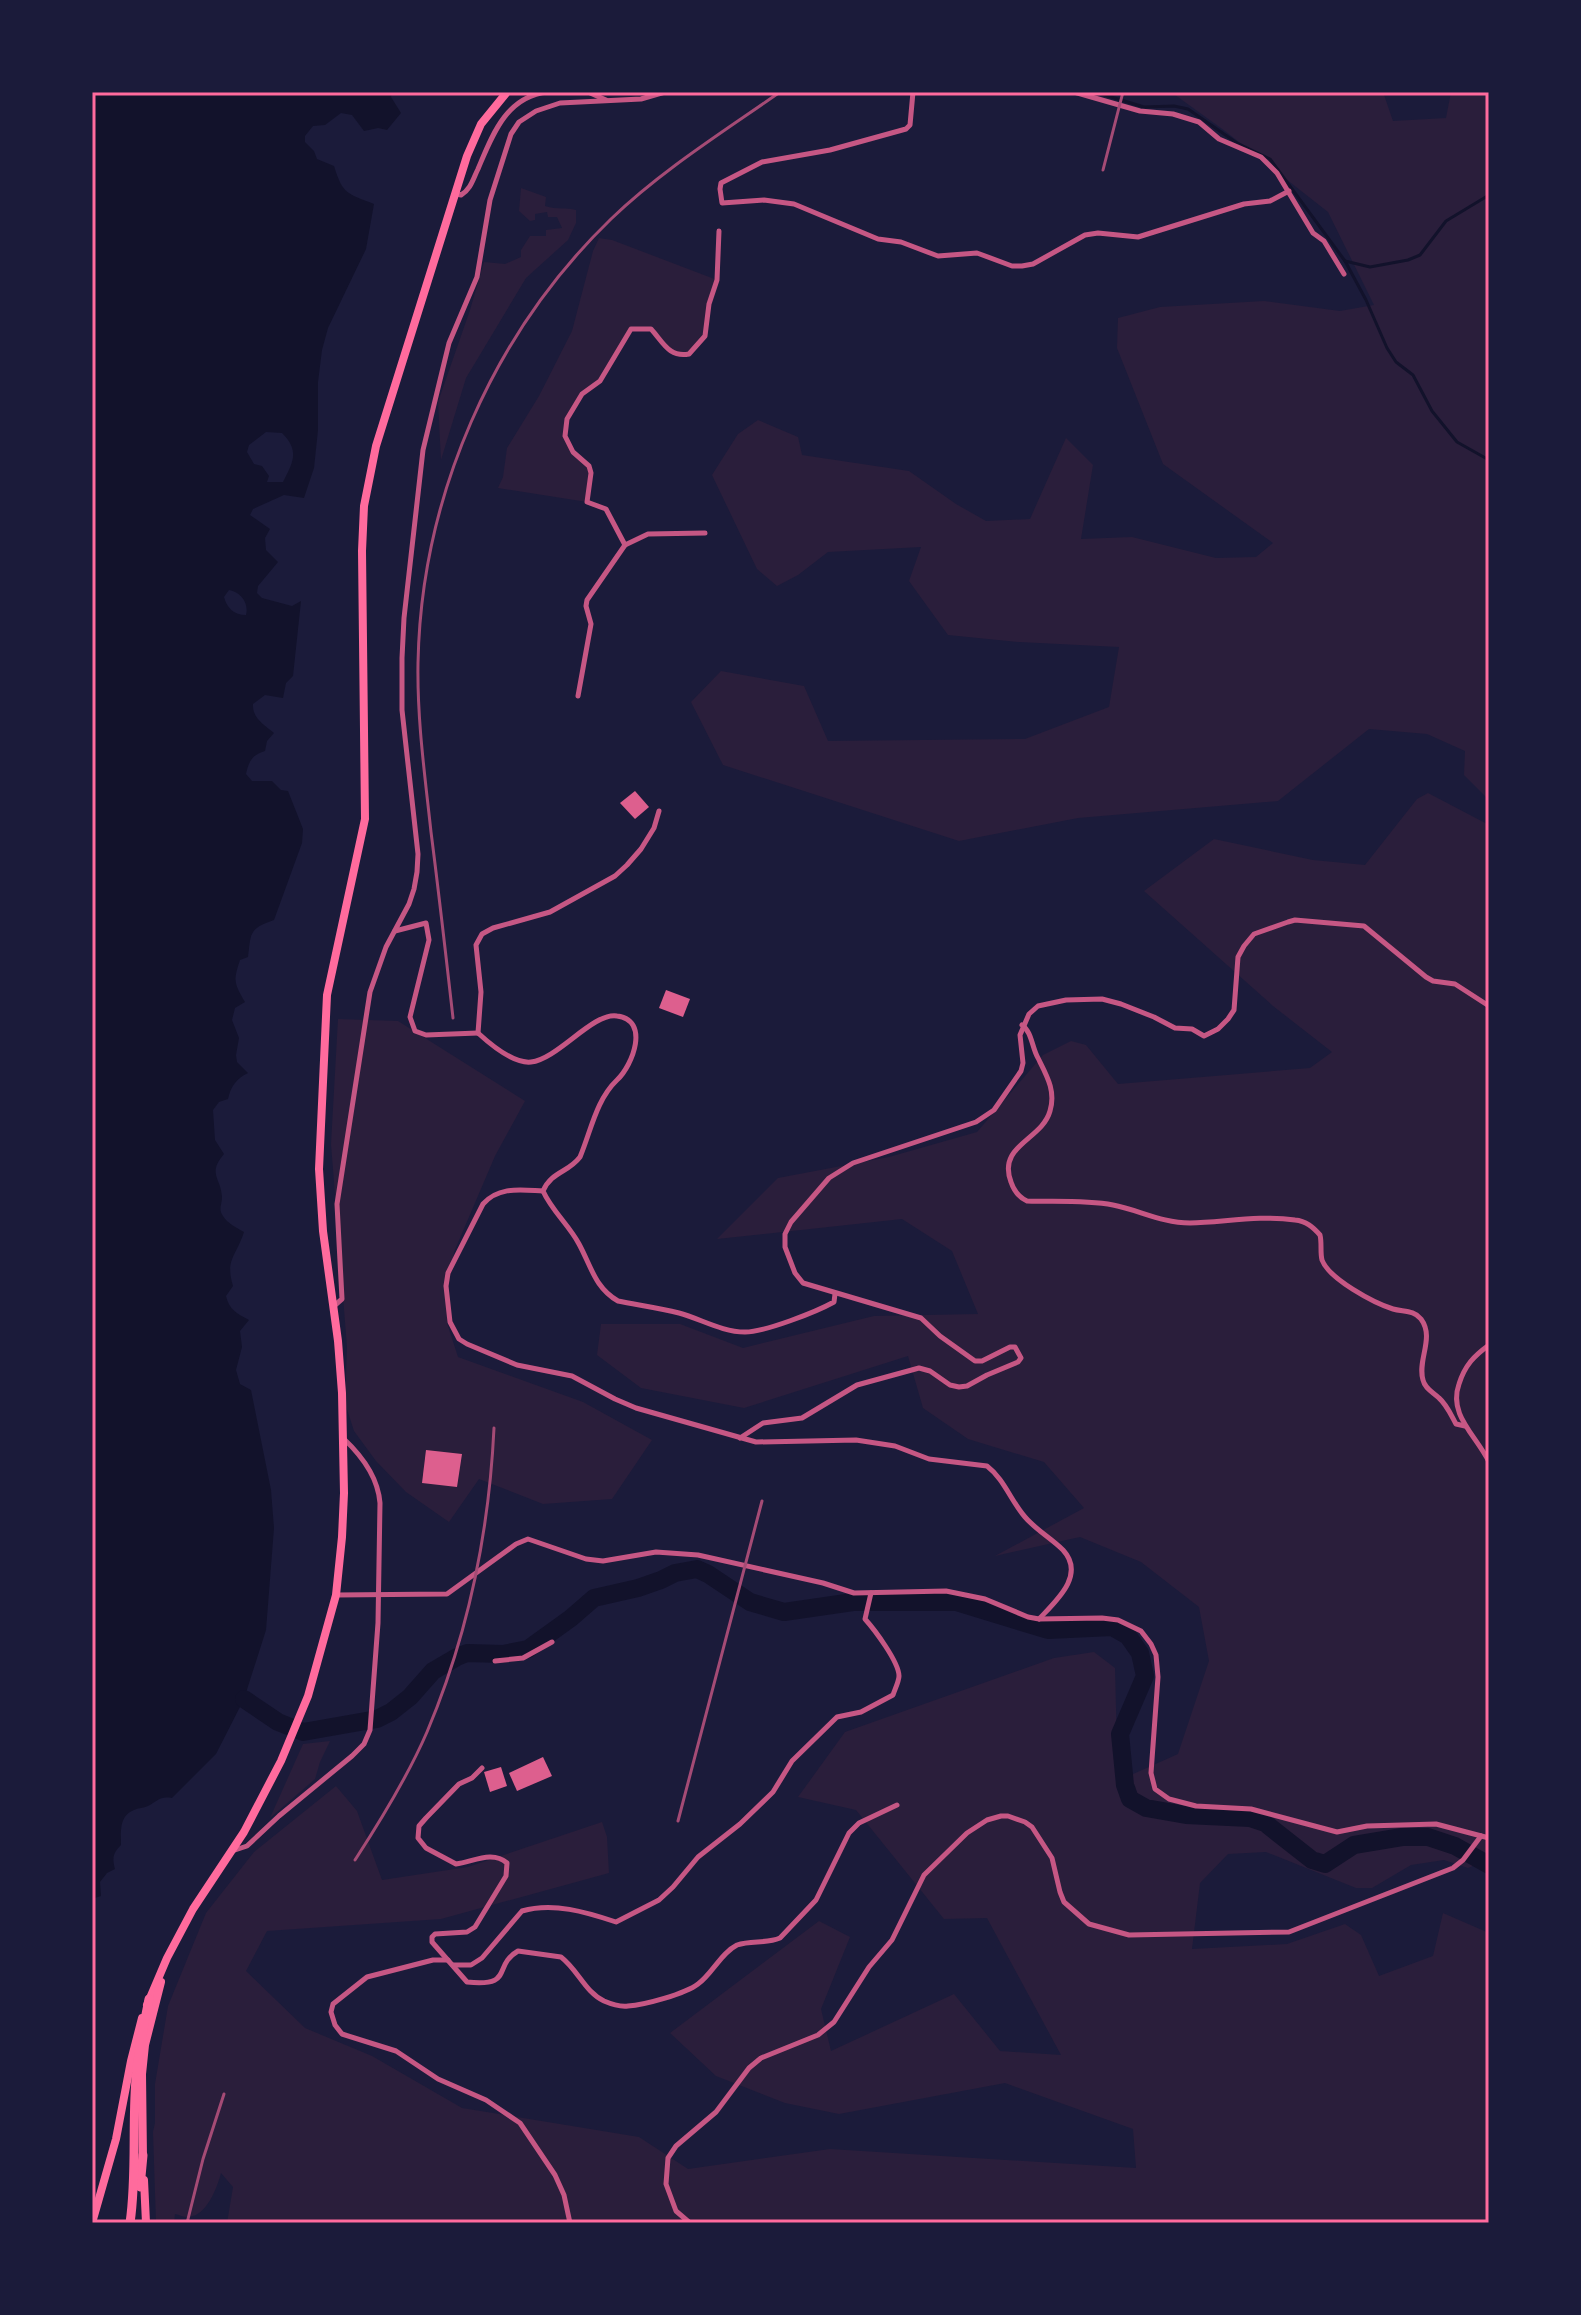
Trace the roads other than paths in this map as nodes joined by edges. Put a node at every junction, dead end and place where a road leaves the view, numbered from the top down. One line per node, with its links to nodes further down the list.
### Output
1 (507, 92): 9 (highway)
2 (548, 92): 9 (street)
3 (588, 92): 7 (street)
4 (665, 92): 7 (street)
5 (913, 92): 8 (street)
6 (1074, 92): 8 (street)
7 (607, 100): 16 (street)
8 (1289, 191): 11 (street)
9 (456, 194): 22 (highway)
10 (719, 231): 13 (street)
11 (1344, 274)
12 (705, 533): 13 (street)
13 (625, 545): 14 (street)
14 (578, 696)
15 (659, 811): 19 (street)
16 (394, 931): 19 (street); 22 (street)
17 (1489, 1006): 18 (street)
18 (1022, 1025): 21 (street); 24 (street)
19 (478, 1033): 20 (street)
20 (543, 1191): 21 (street); 26 (street)
21 (835, 1294): 26 (street)
22 (334, 1306): 25 (highway)
23 (1489, 1345): 24 (street)
24 (1465, 1426): 27 (street)
25 (344, 1438): 29 (street); 30 (highway)
26 (740, 1438): 31 (street)
27 (1489, 1462)
28 (871, 1593): 29 (street); 31 (street); 41 (street)
29 (379, 1594): 30 (street); 38 (street)
30 (336, 1595): 38 (highway)
31 (1039, 1619): 36 (street)
32 (552, 1642): 33 (street)
33 (495, 1661)
34 (482, 1768): 40 (street)
35 (897, 1805): 41 (street)
36 (1481, 1836): 37 (street); 50 (street)
37 (1489, 1838)
38 (230, 1852): 39 (highway)
39 (167, 1958): 42 (highway); 43 (highway)
40 (448, 1960): 41 (street); 49 (street)
41 (453, 1965)
42 (149, 1999): 44 (highway); 45 (highway)
43 (143, 2155): 44 (highway); 48 (highway)
44 (136, 2209): 46 (highway); 47 (highway)
45 (92, 2223)
46 (130, 2223)
47 (137, 2223)
48 (146, 2223)
49 (570, 2223)
50 (690, 2223)

